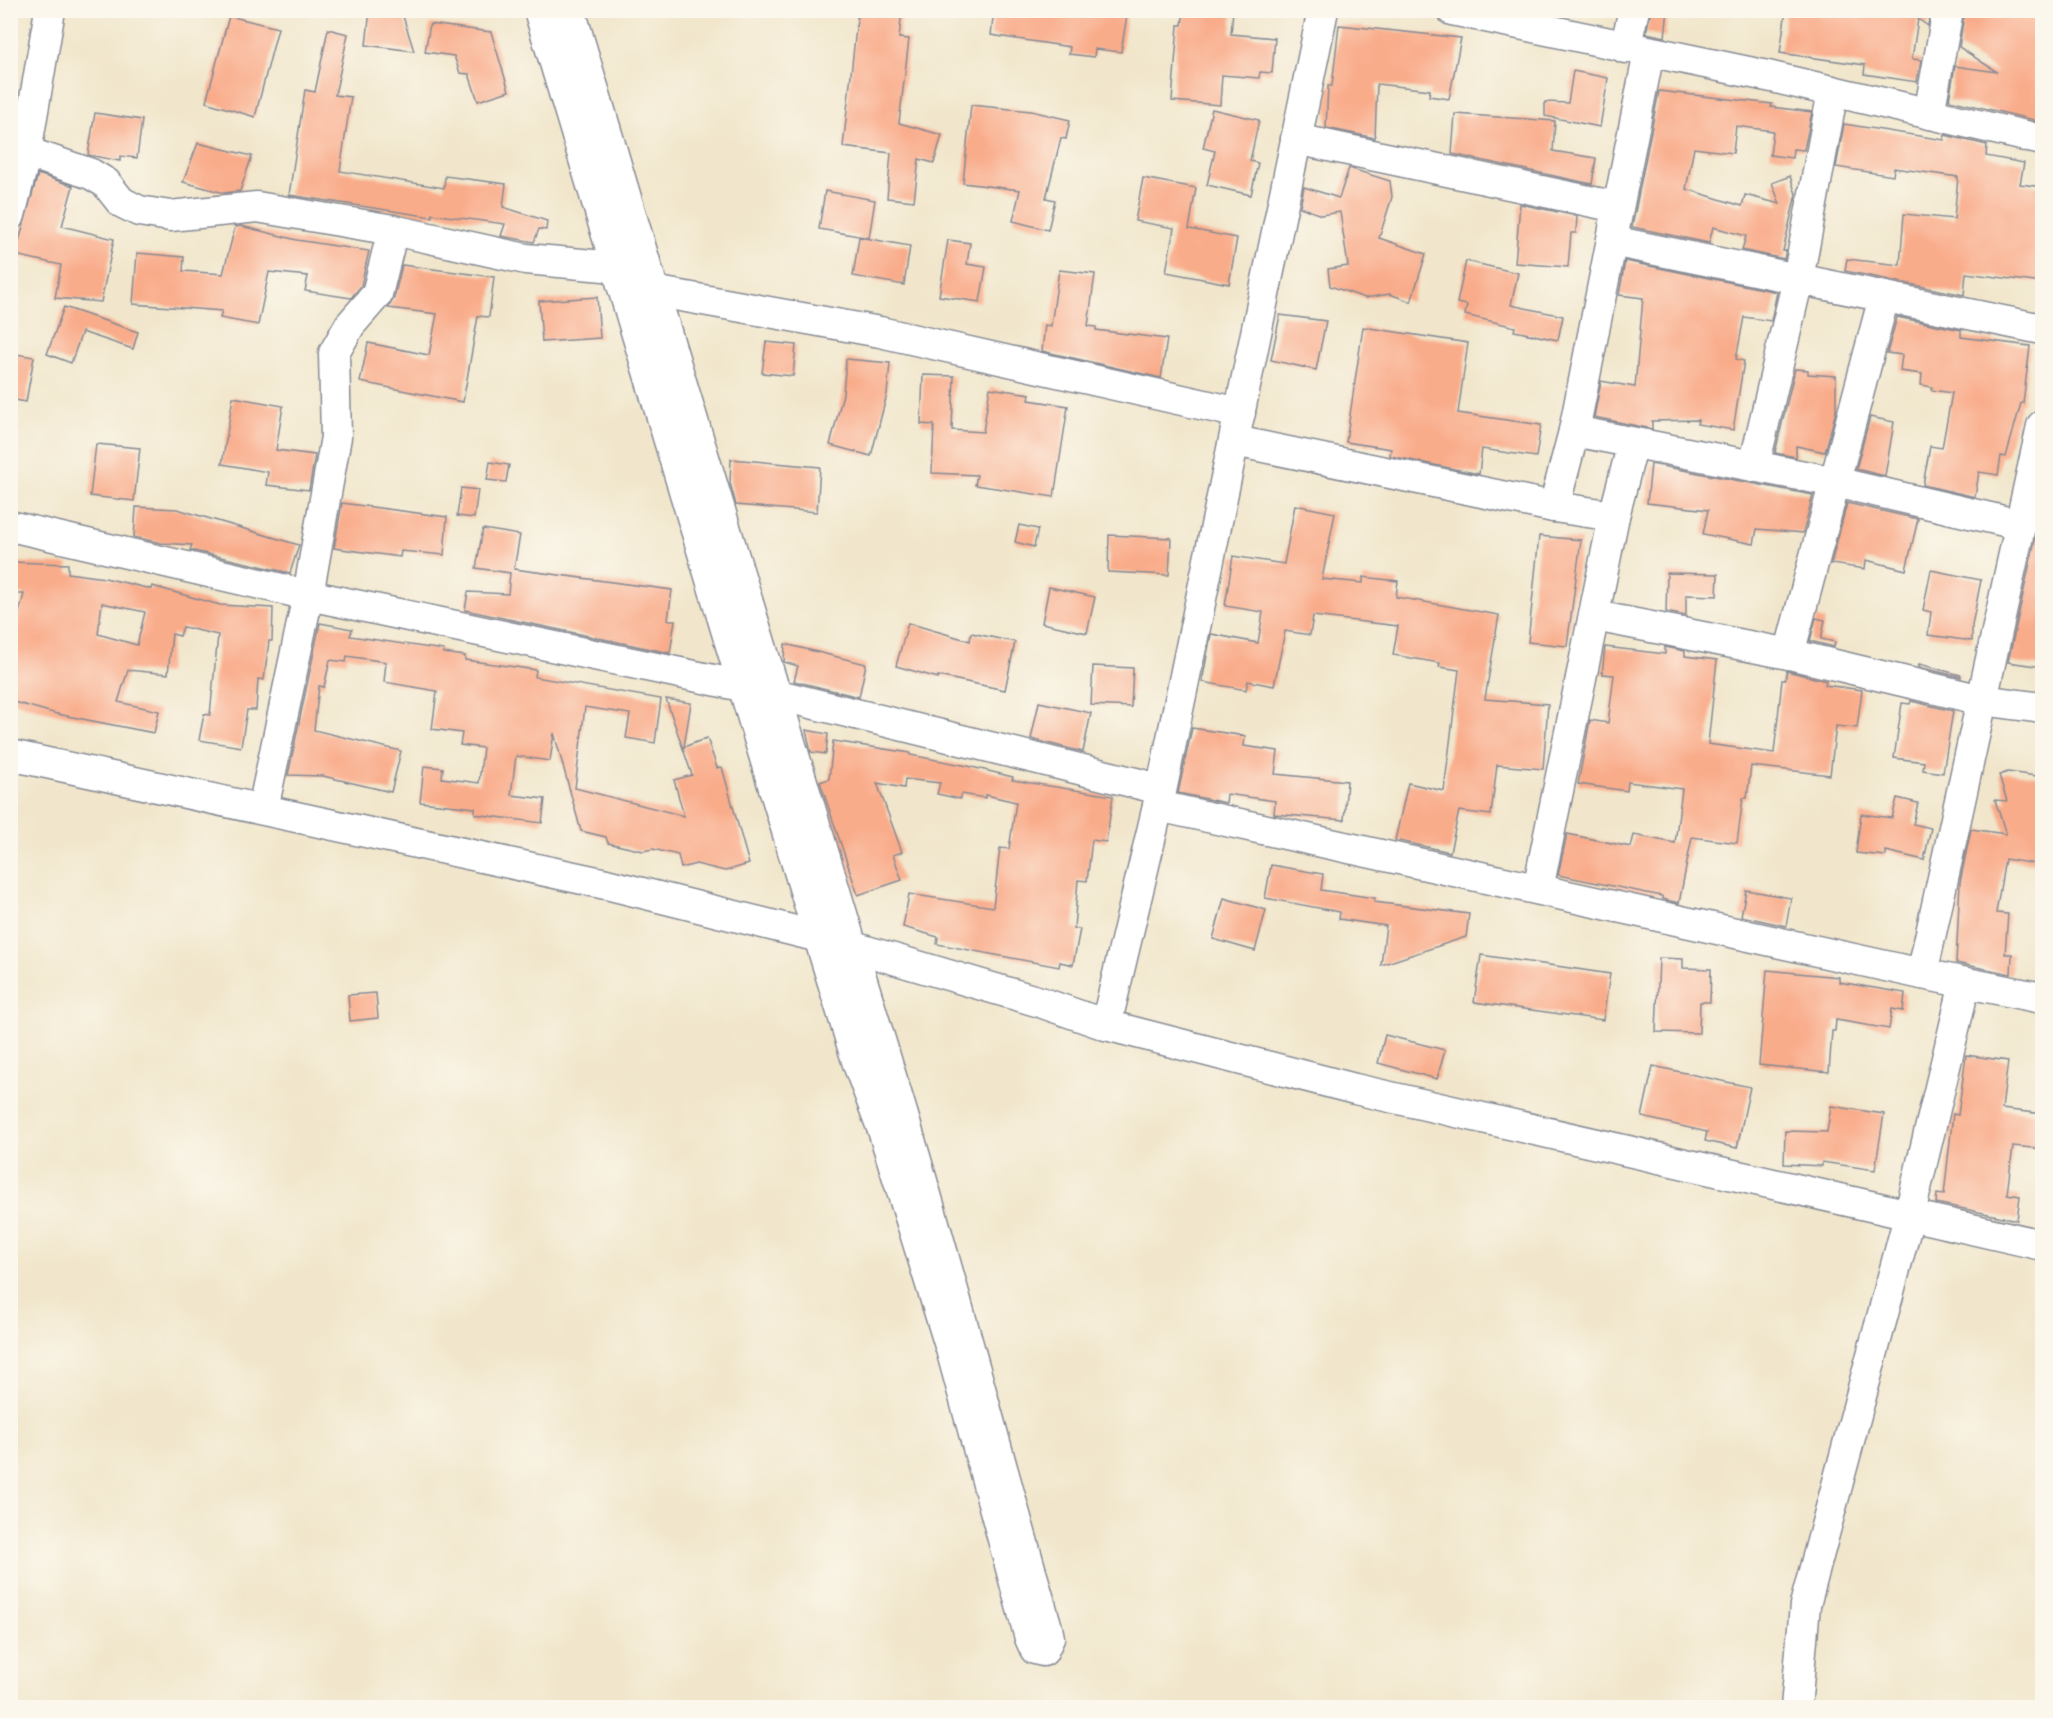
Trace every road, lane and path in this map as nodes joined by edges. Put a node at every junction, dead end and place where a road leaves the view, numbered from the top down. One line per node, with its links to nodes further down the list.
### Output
1 (50, 10): 13 (street)
2 (539, 10): 18 (street)
3 (570, 10): 20 (street)
4 (1323, 10): 11 (street)
5 (1452, 10): 8 (street)
6 (1634, 10): 8 (street)
7 (1948, 10): 10 (street)
8 (1637, 50): 9 (street); 14 (street)
9 (1833, 91): 10 (street); 19 (street)
10 (1929, 114): 12 (street)
11 (1296, 139): 14 (street); 24 (street)
12 (2043, 140)
13 (26, 152): 15 (street); 16 (street)
14 (1617, 207): 17 (street)
15 (10, 215)
16 (393, 230): 18 (street); 33 (street)
17 (1612, 241): 19 (street); 25 (street)
18 (615, 267): 36 (street)
19 (1798, 279): 21 (street); 27 (street)
20 (653, 291): 24 (street); 37 (street)
21 (1884, 297): 22 (street); 28 (street)
22 (2043, 329)
23 (2043, 426): 31 (street)
24 (1238, 427): 29 (street); 41 (street)
25 (1574, 431): 26 (street); 29 (street)
26 (1633, 443): 27 (street); 30 (street)
27 (1754, 466): 28 (street)
28 (1835, 483): 31 (street); 35 (street)
29 (1554, 507): 30 (street)
30 (1614, 516): 34 (street)
31 (2021, 525): 38 (street)
32 (10, 526): 33 (street)
33 (308, 595): 36 (street); 42 (street)
34 (1595, 616): 35 (street); 43 (street)
35 (1789, 654): 38 (street)
36 (742, 686): 37 (street); 44 (street)
37 (774, 694): 41 (street); 45 (street)
38 (1982, 700): 39 (street); 46 (street)
39 (2043, 708)
40 (10, 755): 42 (street)
41 (1159, 797): 43 (street); 49 (street)
42 (263, 809): 44 (street)
43 (1538, 889): 46 (street)
44 (819, 937): 45 (street); 45 (street)
45 (851, 949): 49 (street)
46 (1922, 974): 47 (street)
47 (1965, 982): 48 (street); 50 (street)
48 (2043, 998)
49 (1106, 1024): 50 (street)
50 (1910, 1213): 51 (street); 52 (street)
51 (2043, 1245)
52 (1796, 1707)

